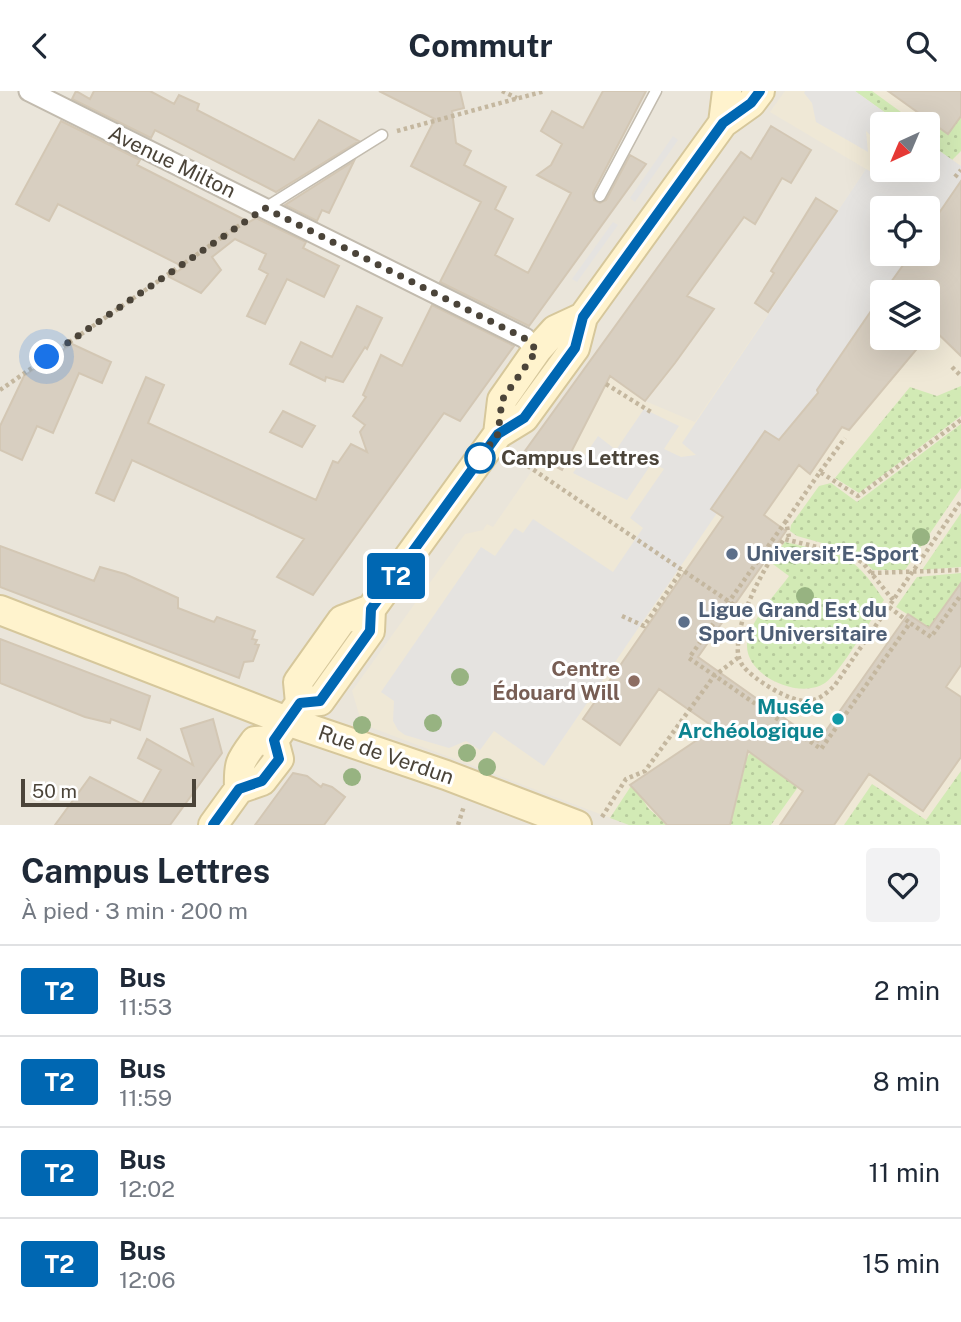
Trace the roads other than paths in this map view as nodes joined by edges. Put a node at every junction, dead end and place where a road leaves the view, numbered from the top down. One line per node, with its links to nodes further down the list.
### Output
1 (29, 91): 8 (street, Avenue Milton)
2 (656, 91): 7 (lane)
3 (727, 91): 5 (main road)
4 (760, 91): 5 (main road)
5 (723, 123): 9 (main road)
6 (382, 135): 8 (lane)
7 (600, 196)
8 (265, 208): 10 (street, Avenue Milton)
9 (583, 317): 10 (main road); 11 (main road)
10 (537, 350): 11 (main road)
11 (498, 434): 13 (main road)
12 (0, 610): 13 (main road, Rue de Verdun)
13 (287, 722): 14 (main road, Rue de Verdun); 15 (main road)
14 (590, 821)
15 (213, 825)

